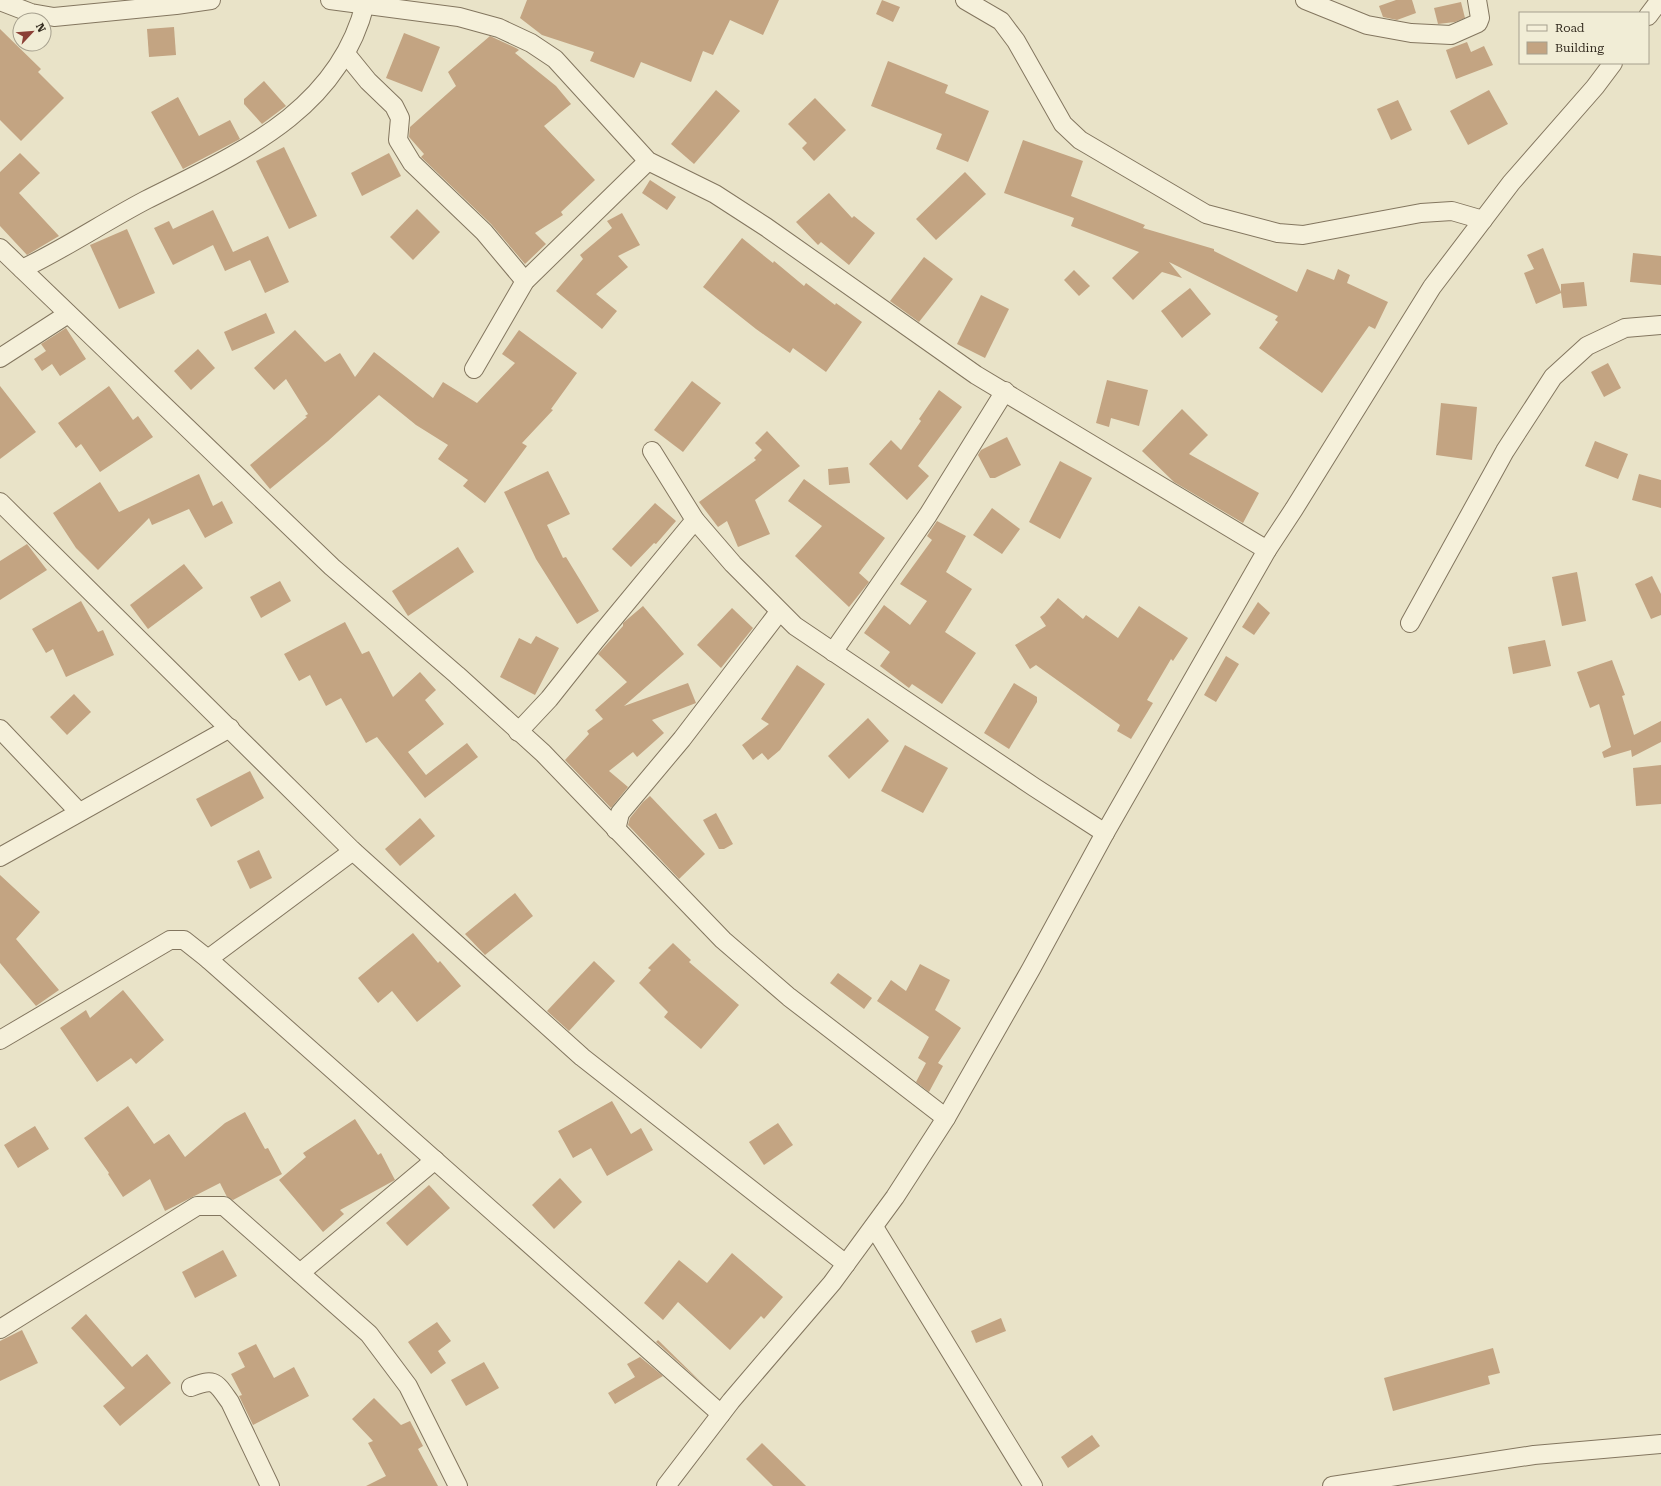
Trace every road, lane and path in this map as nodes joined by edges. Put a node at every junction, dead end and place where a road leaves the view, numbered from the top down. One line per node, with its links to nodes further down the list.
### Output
1 (211, 0): 8 (street)
2 (330, 0): 9 (street)
3 (965, 0): 14 (street)
4 (1305, 0): 5 (street)
5 (1477, 0)
6 (1660, 0): 10 (street)
7 (0, 1): 8 (street)
8 (151, 4)
9 (365, 4): 11 (street); 13 (street)
10 (1649, 15)
11 (346, 54): 16 (street); 17 (street)
12 (1612, 64): 14 (street)
13 (648, 161): 17 (street); 22 (street)
14 (1483, 220): 26 (street)
15 (0, 248): 16 (street)
16 (22, 269): 18 (street)
17 (525, 281): 21 (street)
18 (68, 314): 20 (street); 32 (street)
19 (1661, 325): 28 (street)
20 (0, 358)
21 (474, 368)
22 (1005, 391): 26 (street); 29 (street)
23 (652, 451): 25 (street)
24 (0, 502): 30 (street)
25 (695, 520): 27 (street); 32 (street)
26 (1267, 550): 35 (street)
27 (779, 612): 29 (street); 34 (street)
28 (1410, 623)
29 (833, 652): 35 (street)
30 (230, 728): 33 (street); 36 (street)
31 (0, 729): 33 (street)
32 (518, 732): 34 (street)
33 (79, 812): 37 (street)
34 (616, 830): 40 (street)
35 (1105, 833): 40 (street)
36 (353, 851): 38 (street); 43 (street)
37 (0, 857)
38 (208, 959): 39 (street); 41 (street)
39 (0, 1040)
40 (946, 1118): 42 (street)
41 (435, 1160): 44 (street); 47 (street)
42 (874, 1227): 43 (street); 52 (street)
43 (846, 1264): 47 (street)
44 (300, 1273): 45 (street); 50 (street)
45 (0, 1329)
46 (190, 1387): 49 (street)
47 (721, 1414): 51 (street)
48 (1661, 1444): 53 (street)
49 (270, 1486)
50 (458, 1486)
51 (666, 1486)
52 (1033, 1486)
53 (1332, 1486)

